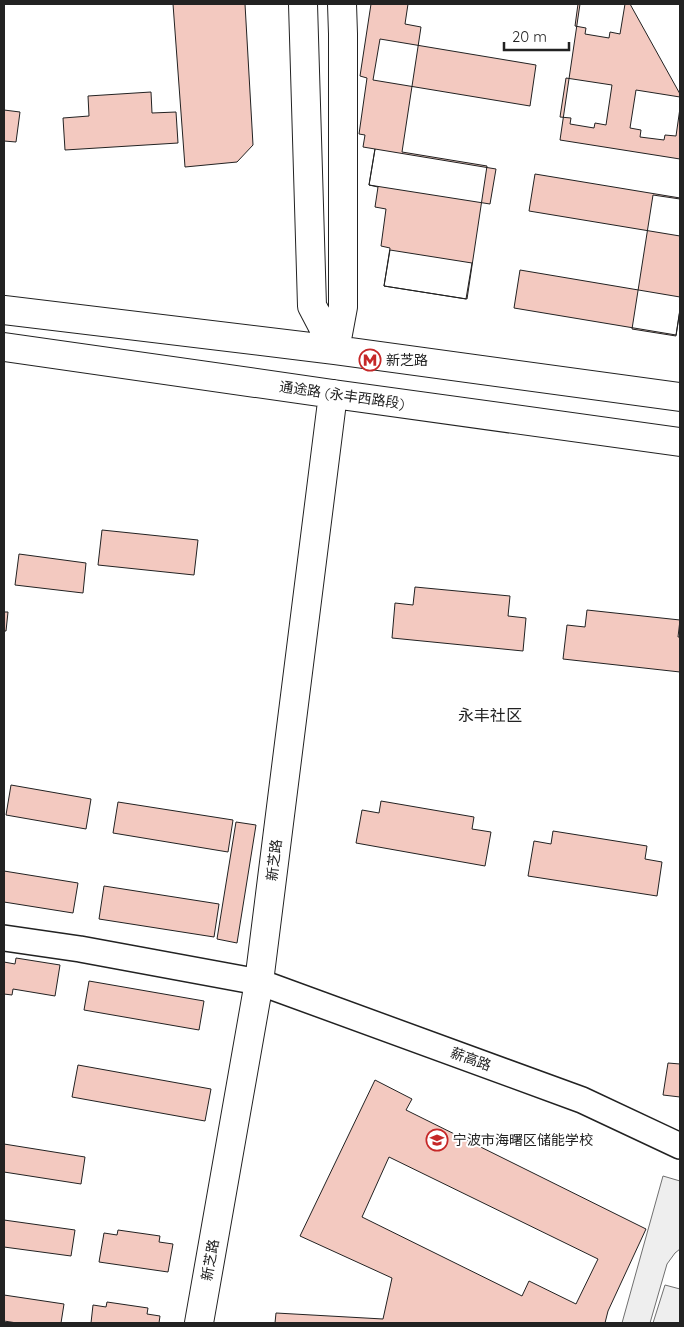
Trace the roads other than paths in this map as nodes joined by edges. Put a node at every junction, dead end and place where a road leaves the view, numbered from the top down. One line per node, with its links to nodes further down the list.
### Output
1 (303, 4): 5 (main road)
2 (342, 4): 5 (main road)
3 (4, 310): 5 (main road)
4 (4, 347): 6 (main road, 通途路 (永丰西路段))
5 (334, 350): 7 (main road)
6 (333, 394): 8 (main road, 通途路 (永丰西路段)); 10 (main road, 新芝路)
7 (680, 397)
8 (680, 442)
9 (4, 938): 10 (street, 薪高路)
10 (259, 982): 11 (street, 薪高路); 12 (main road, 新芝路)
11 (680, 1146)
12 (199, 1323)

